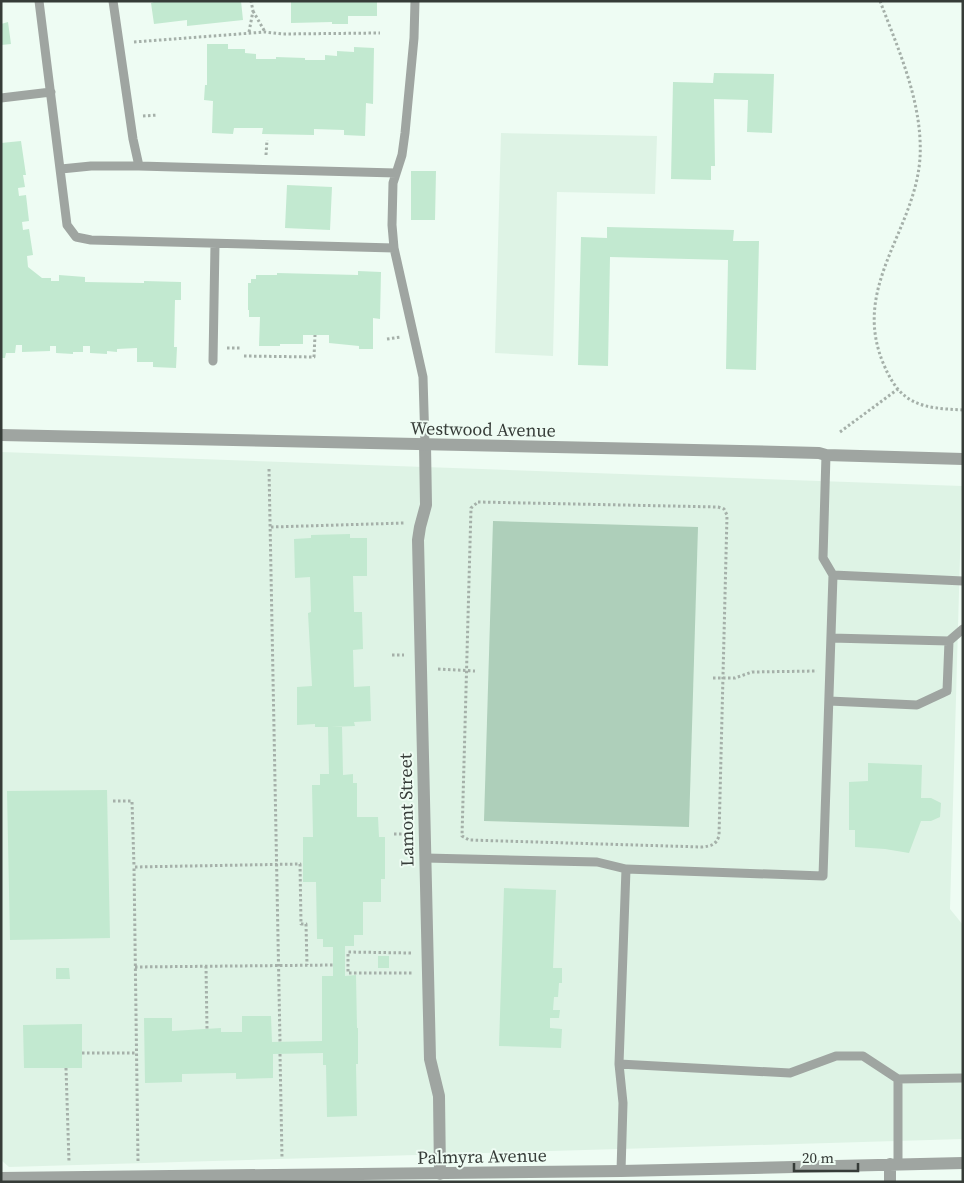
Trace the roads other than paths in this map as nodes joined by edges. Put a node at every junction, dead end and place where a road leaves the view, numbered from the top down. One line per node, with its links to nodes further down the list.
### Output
1 (39, 1): 4 (lane)
2 (113, 1): 6 (lane)
3 (415, 1): 8 (lane)
4 (51, 92): 5 (lane); 7 (lane)
5 (1, 98)
6 (138, 166): 7 (lane); 8 (lane)
7 (61, 169): 9 (lane)
8 (396, 173): 10 (lane)
9 (215, 244): 10 (lane); 11 (lane)
10 (394, 248): 13 (lane)
11 (214, 361)
12 (1, 435): 13 (street, Westwood Avenue)
13 (425, 445): 14 (street, Westwood Avenue); 22 (street, Lamont Street)
14 (826, 455): 15 (street, Westwood Avenue); 16 (lane)
15 (963, 459)
16 (833, 575): 17 (lane); 19 (lane)
17 (963, 581)
18 (963, 629): 20 (lane)
19 (831, 638): 20 (lane); 21 (lane)
20 (949, 641): 21 (lane)
21 (829, 701): 23 (lane)
22 (425, 858): 23 (lane); 30 (street, Lamont Street)
23 (626, 869): 24 (lane)
24 (618, 1064): 26 (lane); 29 (lane)
25 (963, 1078): 26 (lane)
26 (898, 1080): 28 (lane)
27 (963, 1163): 28 (street, Palmyra Avenue)
28 (894, 1164): 29 (street, Palmyra Avenue); 33 (street)
29 (621, 1171): 30 (street, Palmyra Avenue)
30 (440, 1174): 32 (street, Palmyra Avenue)
31 (1, 1178): 32 (street, Palmyra Avenue)
32 (305, 1178)
33 (890, 1182)

